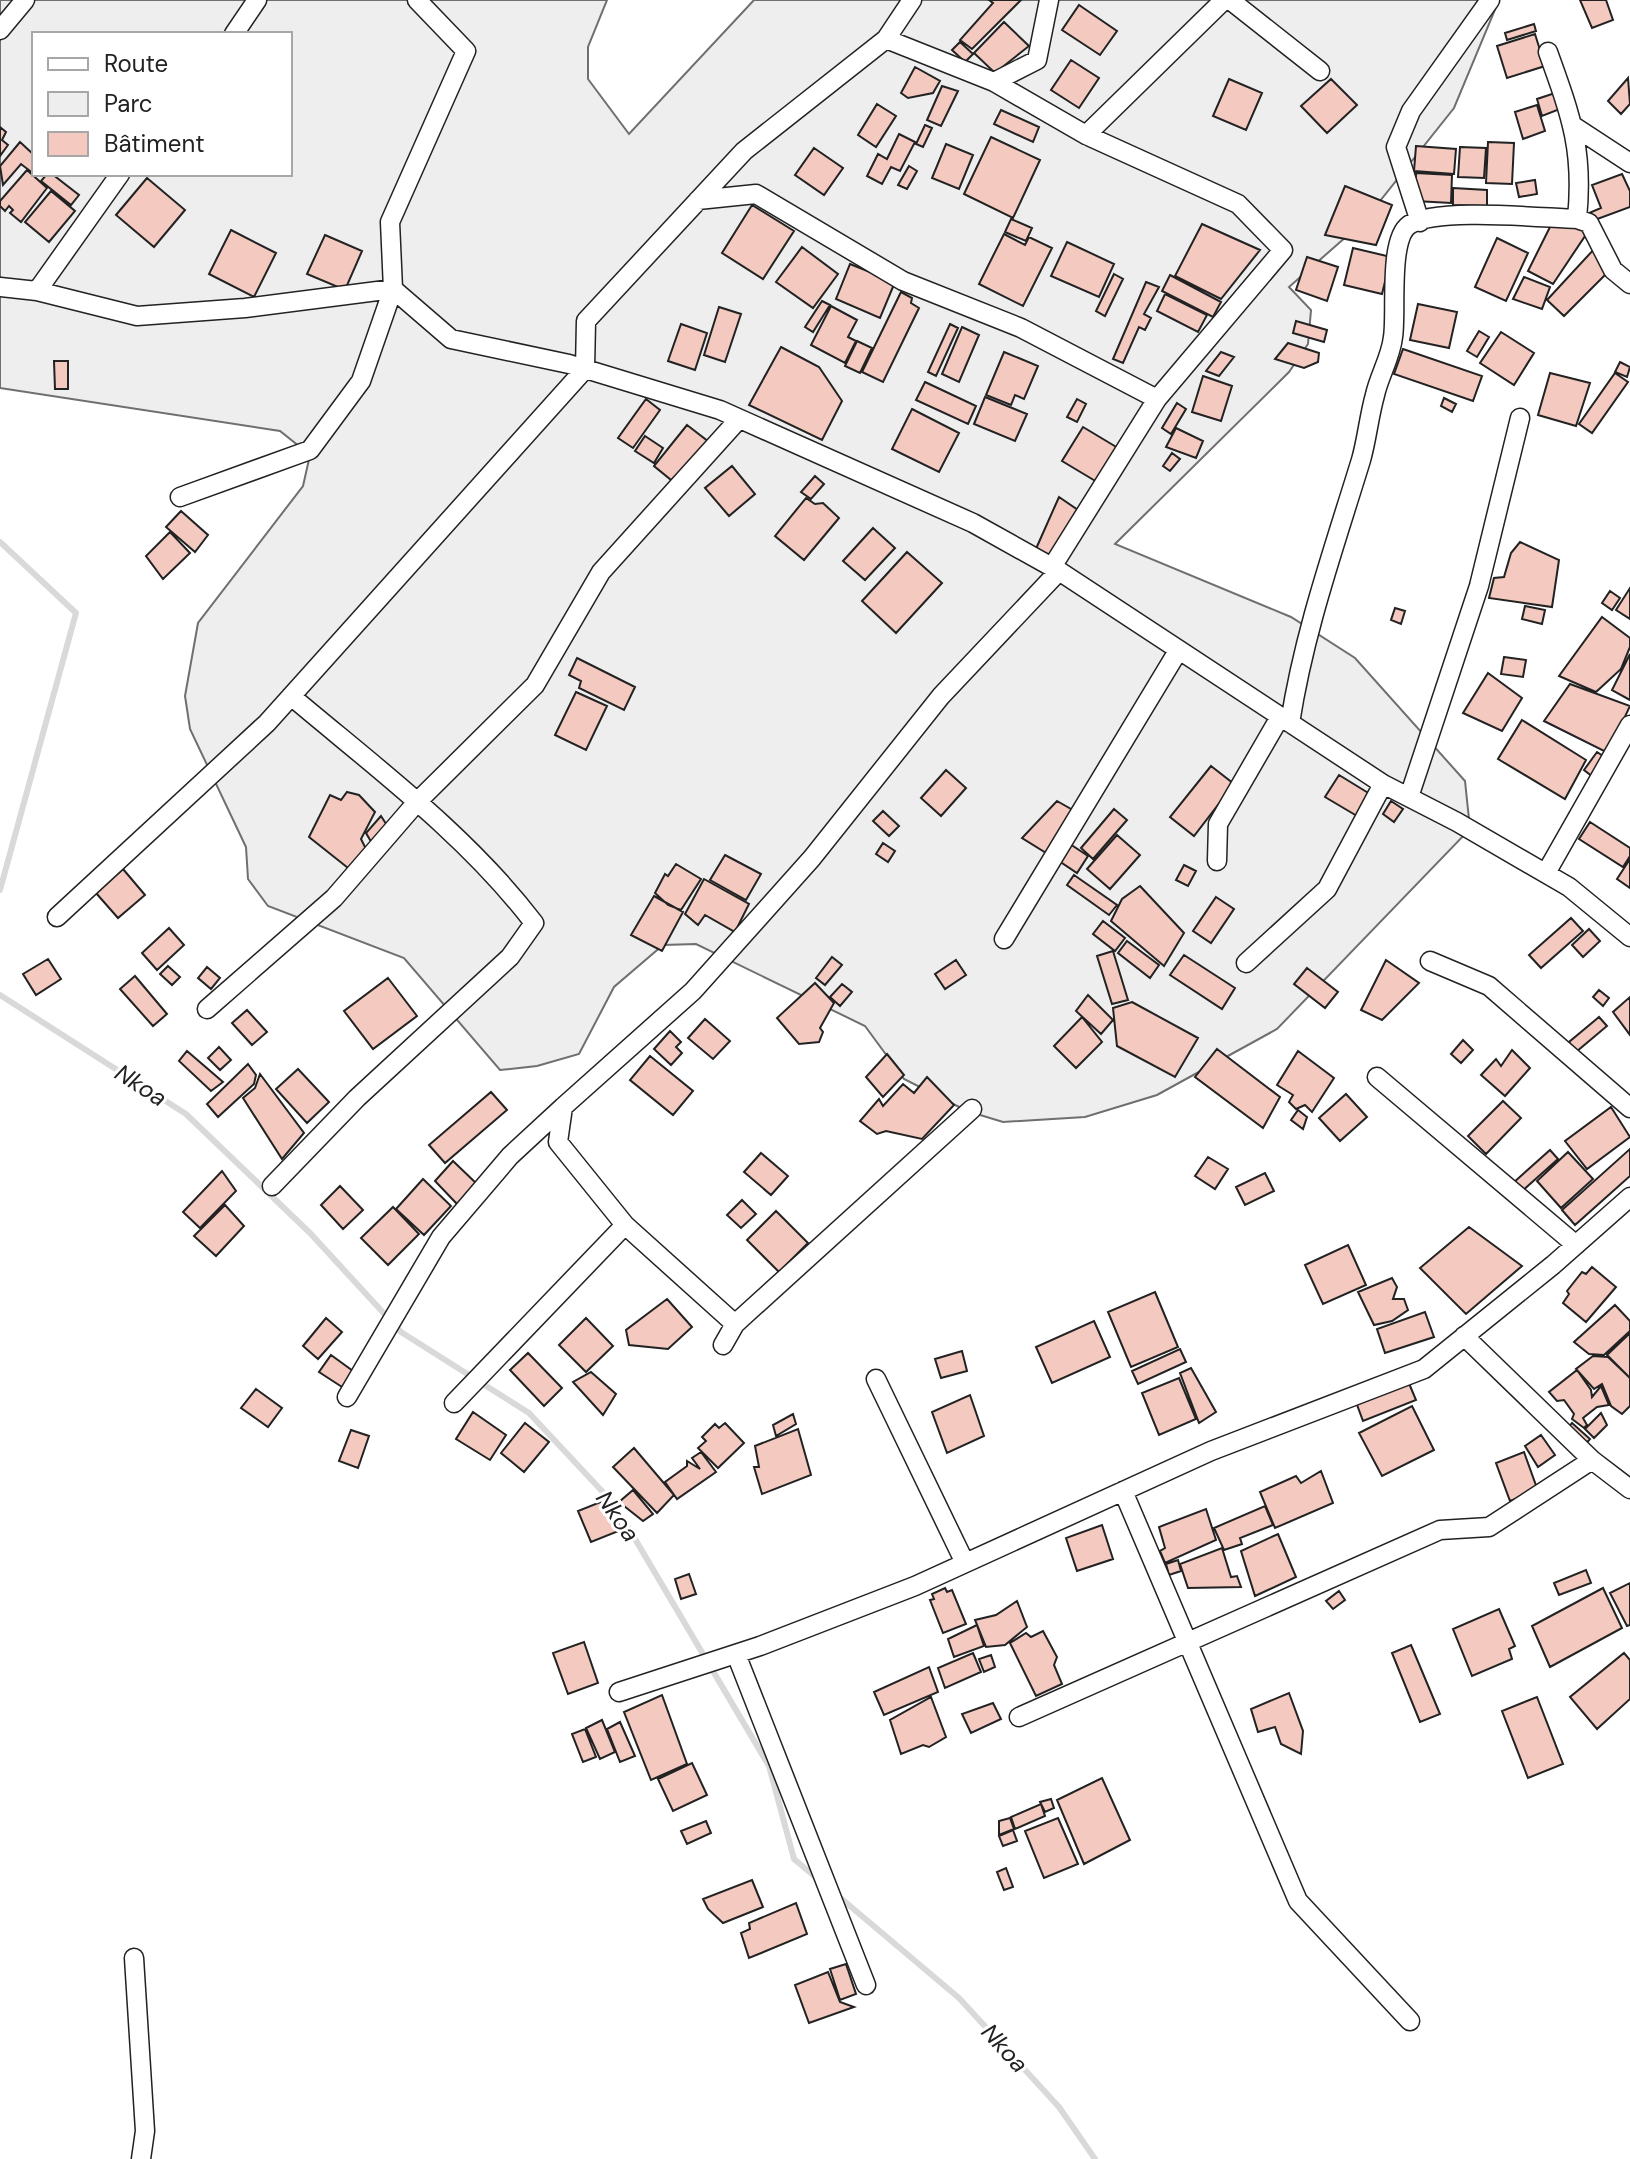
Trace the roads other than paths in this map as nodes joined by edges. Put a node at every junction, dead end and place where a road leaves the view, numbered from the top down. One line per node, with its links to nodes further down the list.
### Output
1 (25, 0): 8 (street)
2 (257, 0): 9 (street)
3 (417, 0): 23 (street)
4 (912, 0): 10 (street)
5 (1049, 0): 13 (street)
6 (1227, 0): 12 (street); 15 (street)
7 (1490, 0): 20 (street)
8 (0, 30)
9 (235, 32)
10 (886, 39): 13 (street); 18 (street)
11 (1548, 52): 14 (street)
12 (1320, 71)
13 (994, 82): 15 (street)
14 (1575, 127): 16 (street); 19 (street)
15 (1086, 135): 26 (street)
16 (1630, 163)
17 (119, 176): 24 (street)
18 (698, 200): 25 (street); 26 (street)
19 (1577, 219): 20 (street); 21 (street)
20 (1420, 222): 33 (street)
21 (1630, 284)
22 (0, 287): 24 (street)
23 (393, 289): 24 (street); 25 (street); 29 (street)
24 (37, 291)
25 (585, 369): 28 (street); 32 (street)
26 (1157, 399): 30 (street)
27 (1520, 418): 36 (street)
28 (739, 419): 30 (street); 37 (street)
29 (180, 497)
30 (1056, 569): 31 (street); 47 (street)
31 (1178, 651): 33 (street); 42 (street)
32 (291, 696): 37 (street); 40 (street)
33 (1285, 720): 35 (street); 38 (street)
34 (1630, 725): 39 (street)
35 (1383, 784): 36 (street); 44 (street)
36 (1409, 797): 39 (street)
37 (417, 802): 45 (street); 50 (street)
38 (1217, 861)
39 (1546, 873): 41 (street)
40 (57, 917)
41 (1630, 937)
42 (1004, 939)
43 (1430, 961): 48 (street)
44 (1246, 963)
45 (207, 1009)
46 (1377, 1077): 53 (street)
47 (563, 1107): 52 (street); 58 (street)
48 (1630, 1108)
49 (972, 1109): 54 (street)
50 (272, 1186)
51 (1630, 1197): 53 (street)
52 (625, 1225): 54 (street); 59 (street)
53 (1576, 1245): 55 (street)
54 (735, 1324): 56 (street)
55 (1464, 1336): 60 (street); 62 (street)
56 (723, 1345)
57 (876, 1379): 63 (street)
58 (347, 1397)
59 (454, 1403)
60 (1592, 1460): 61 (street); 64 (street)
61 (1630, 1489)
62 (1123, 1491): 63 (street); 64 (street)
63 (965, 1563): 65 (street)
64 (1186, 1640): 67 (street); 70 (street)
65 (736, 1654): 66 (street); 69 (street)
66 (619, 1692)
67 (1019, 1717)
68 (134, 1958): 71 (street)
69 (866, 1985)
70 (1410, 2021)
71 (141, 2159)

